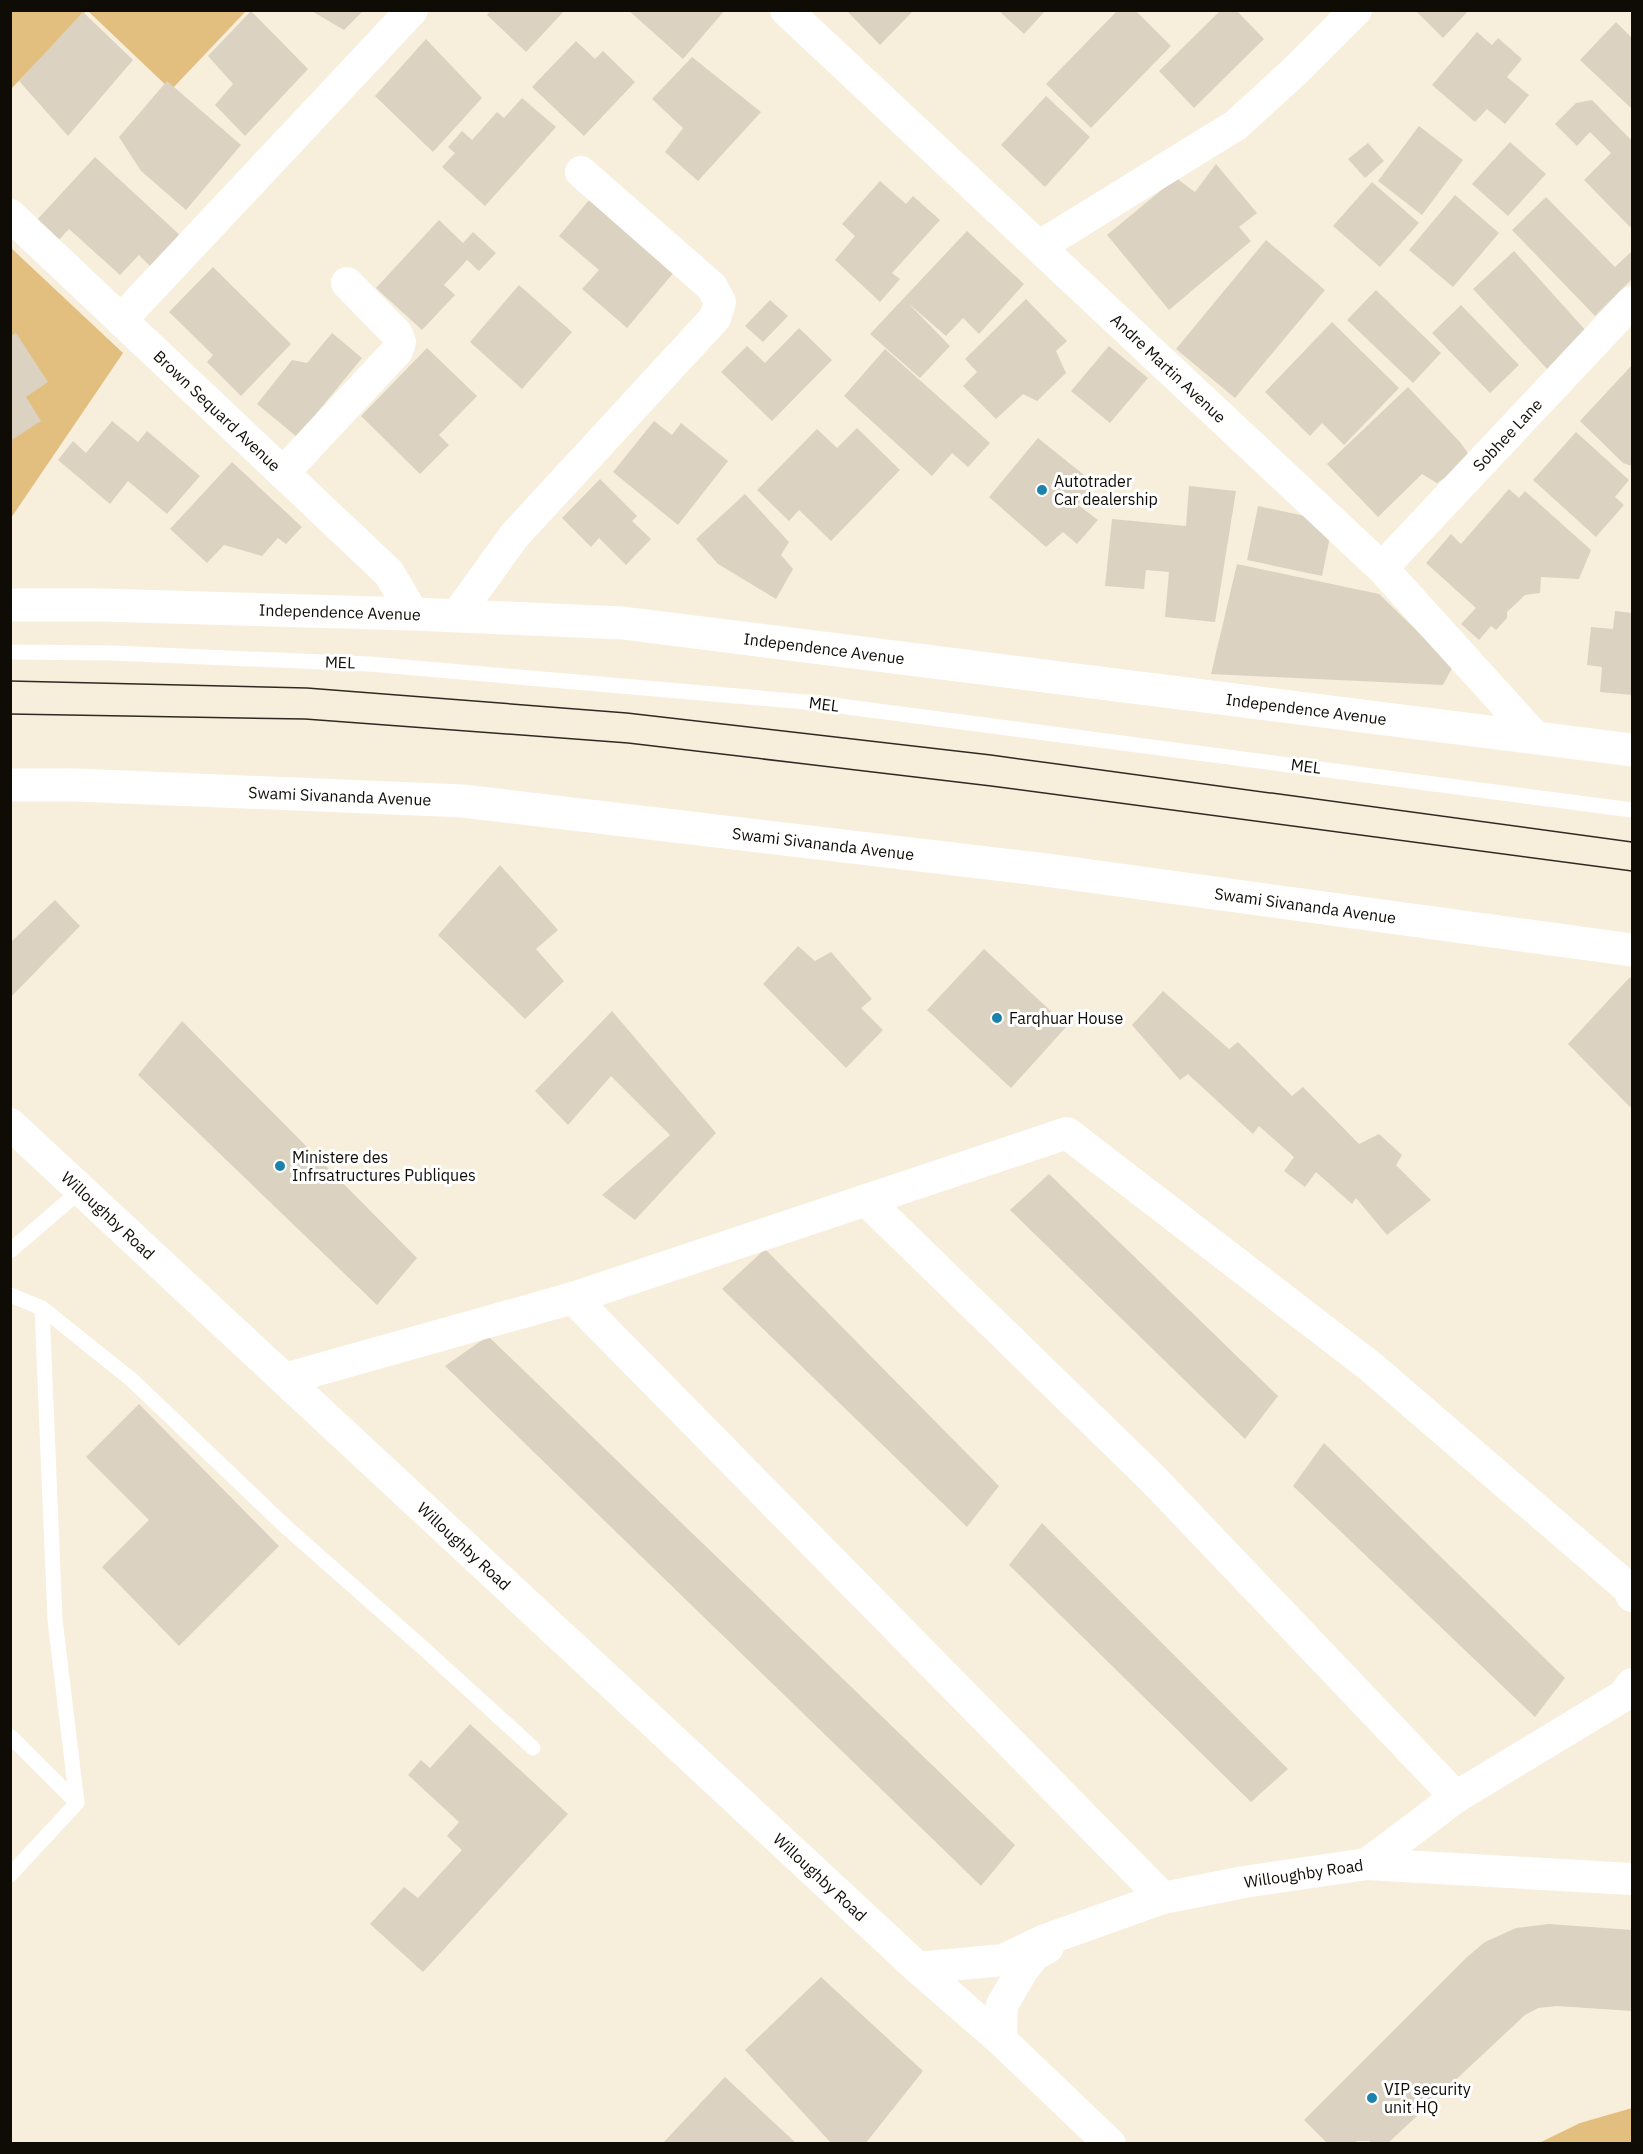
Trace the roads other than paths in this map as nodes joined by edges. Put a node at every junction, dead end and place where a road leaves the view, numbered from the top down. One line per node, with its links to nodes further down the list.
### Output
1 (412, 10): 9 (street)
2 (786, 10): 6 (street, Andre Martin Avenue)
3 (1356, 10): 6 (street)
4 (581, 172): 14 (street)
5 (10, 215): 9 (street, Brown Sequard Avenue)
6 (1040, 246): 11 (street, Andre Martin Avenue)
7 (347, 283): 10 (street)
8 (1632, 302): 11 (street, Sobhee Lane)
9 (121, 320): 10 (street, Brown Sequard Avenue)
10 (283, 473): 13 (street, Brown Sequard Avenue)
11 (1382, 568): 16 (street, Andre Martin Avenue)
12 (10, 605): 13 (street, Independence Avenue)
13 (413, 614): 14 (street, Independence Avenue)
14 (456, 615): 16 (street, Independence Avenue)
15 (10, 652): 19 (lane, MEL)
16 (1536, 738): 17 (street, Independence Avenue)
17 (1632, 750)
18 (10, 785): 20 (street, Swami Sivananda Avenue)
19 (1632, 810)
20 (1632, 950)
21 (10, 1124): 22 (street, Willoughby Road)
22 (81, 1190): 24 (lane); 28 (street, Willoughby Road)
23 (866, 1200): 26 (street); 29 (street); 33 (street)
24 (10, 1251)
25 (10, 1295): 27 (lane)
26 (573, 1298): 28 (street); 38 (street)
27 (42, 1308): 32 (lane); 34 (lane)
28 (285, 1379): 40 (street, Willoughby Road)
29 (1632, 1596)
30 (1632, 1684): 33 (street)
31 (10, 1736): 34 (lane)
32 (533, 1748)
33 (1456, 1797): 35 (street)
34 (77, 1803): 36 (lane)
35 (1367, 1864): 37 (street, Willoughby Road); 38 (street, Willoughby Road)
36 (10, 1875)
37 (1632, 1879)
38 (1163, 1898): 39 (street, Willoughby Road)
39 (1082, 1926): 40 (street, Willoughby Road); 41 (street)
40 (918, 1968): 41 (street, Willoughby Road)
41 (1001, 2040): 42 (street, Willoughby Road)
42 (1110, 2144)

